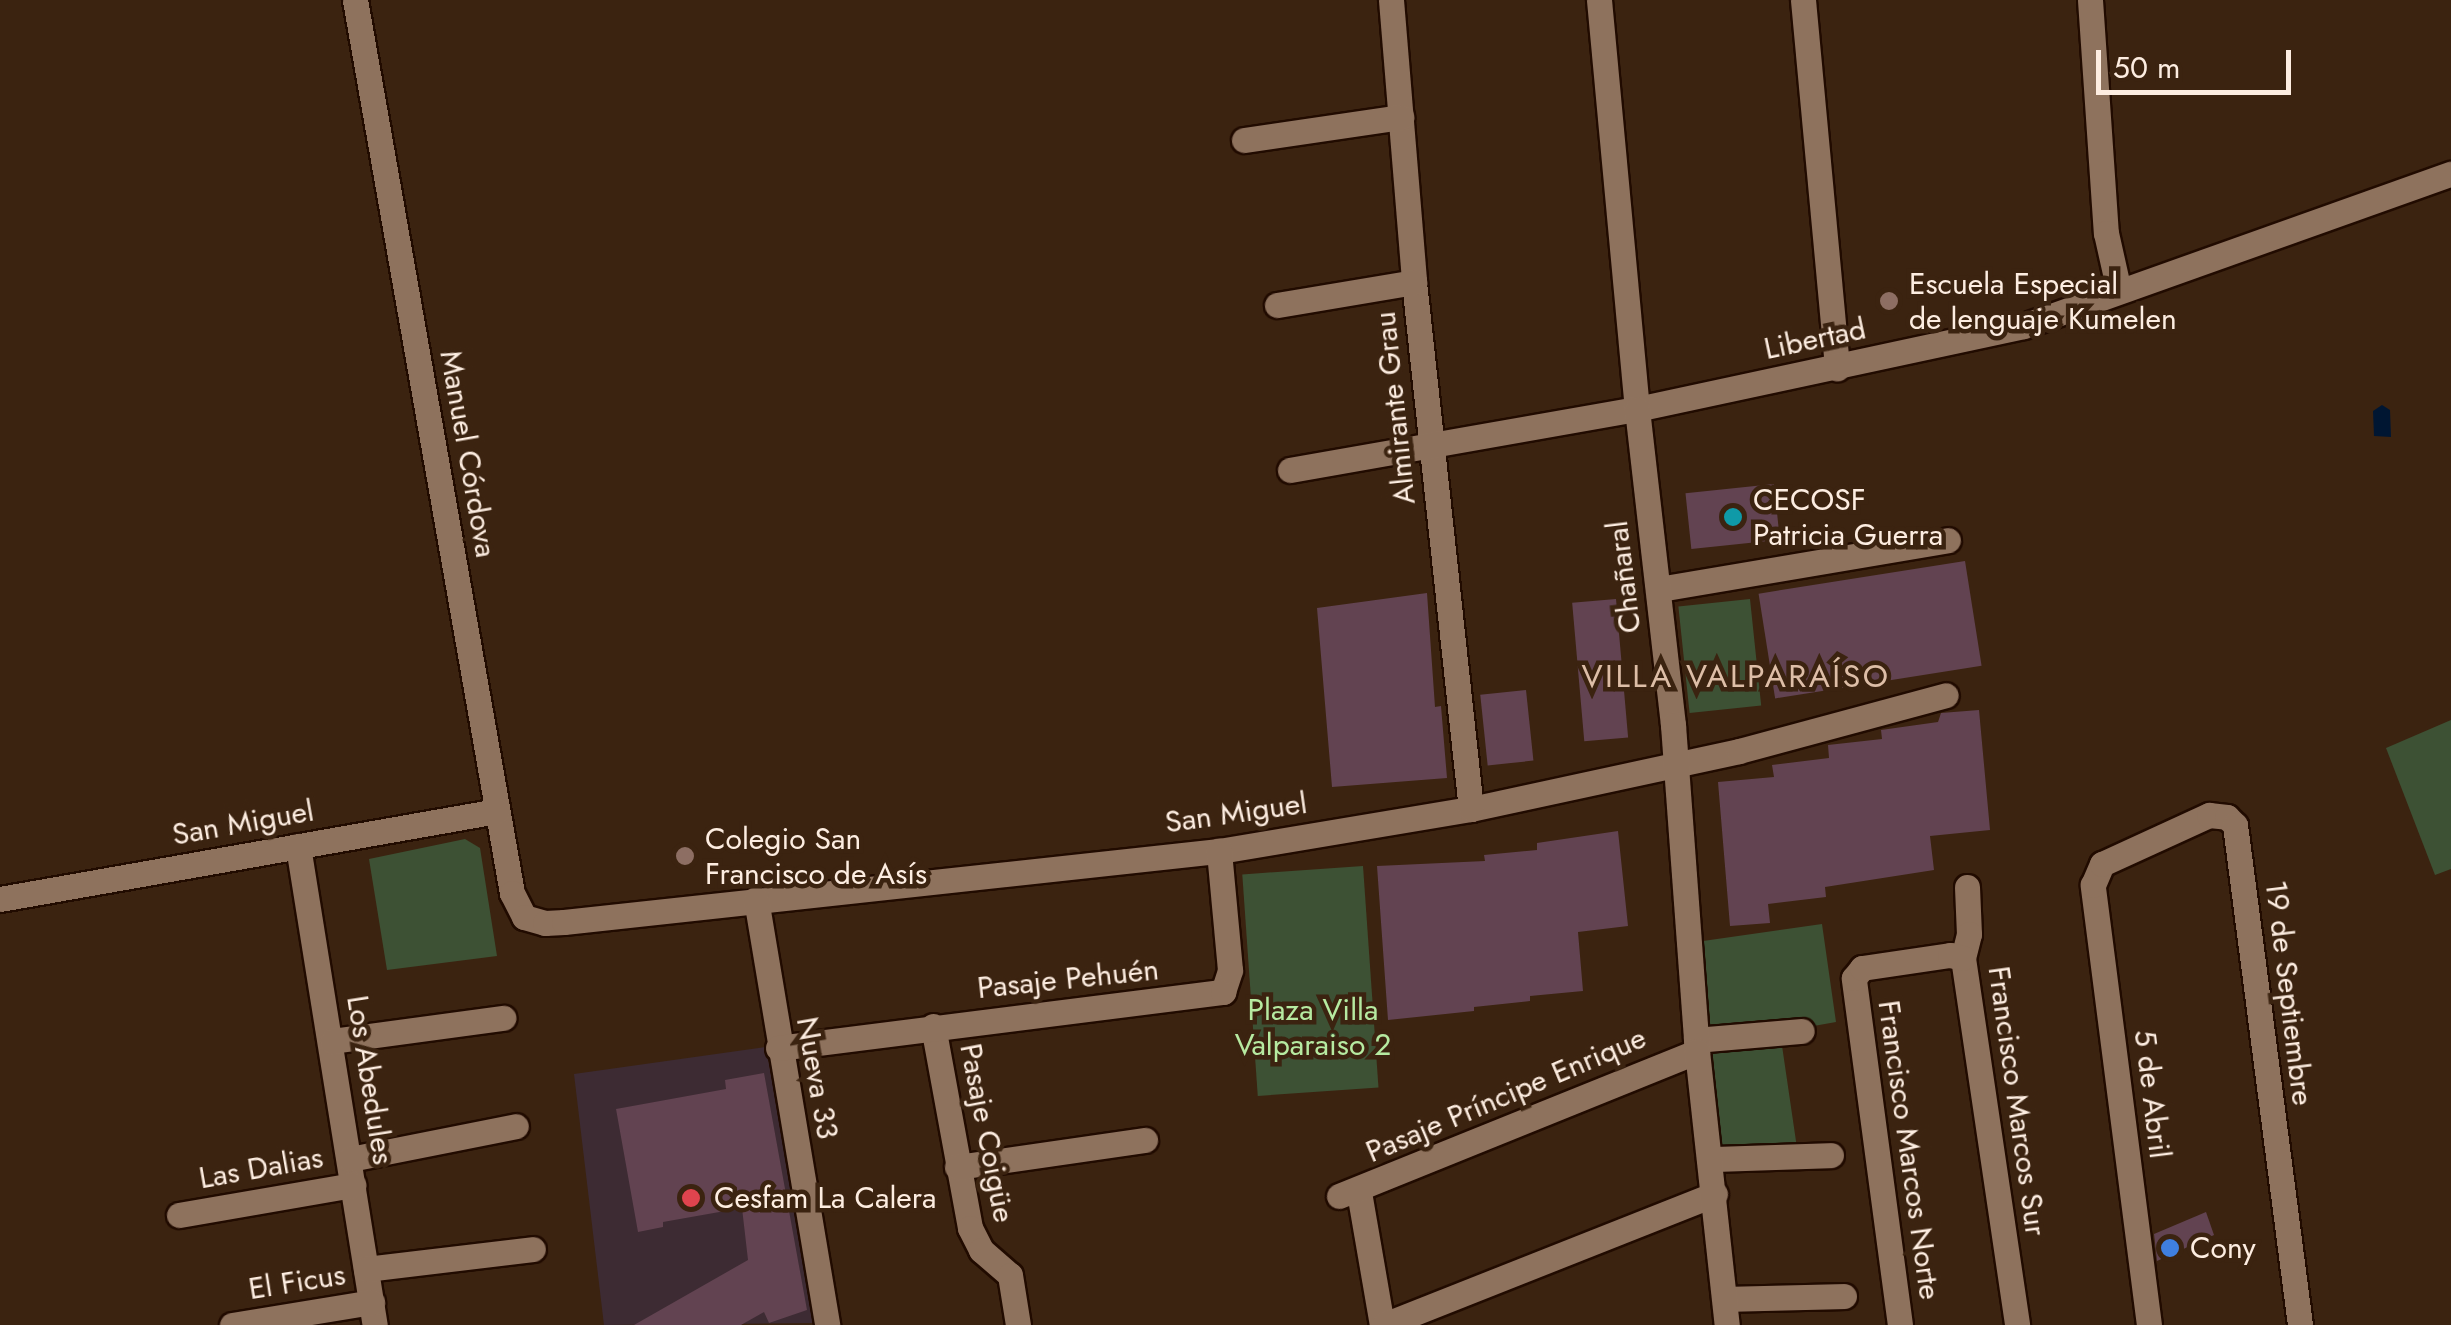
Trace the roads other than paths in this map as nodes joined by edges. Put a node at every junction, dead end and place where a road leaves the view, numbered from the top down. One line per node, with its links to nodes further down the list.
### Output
1 (355, 0): 21 (street, Manuel Córdova)
2 (1391, 0): 6 (street, Almirante Grau)
3 (1599, 0): 13 (street, Chañaral)
4 (1802, 0): 12 (street)
5 (2090, 0): 10 (street)
6 (1400, 116): 7 (street); 9 (street, Almirante Grau)
7 (1244, 140)
8 (2451, 174): 10 (street, Libertad)
9 (1414, 282): 11 (street); 14 (street, Almirante Grau)
10 (2119, 291): 12 (street, Libertad)
11 (1277, 305)
12 (1838, 368): 13 (street, Libertad)
13 (1637, 410): 14 (street, Libertad); 17 (street, Chañaral)
14 (1432, 445): 15 (street, Libertad); 20 (street, Almirante Grau)
15 (1290, 470)
16 (1948, 540): 17 (street)
17 (1659, 589): 19 (street, Chañaral)
18 (1946, 694): 19 (street, San Miguel)
19 (1674, 764): 20 (street, San Miguel); 34 (street, Chañaral)
20 (1470, 808): 23 (street, San Miguel)
21 (497, 811): 22 (street, San Miguel); 28 (street, Manuel Córdova)
22 (298, 846): 26 (street, San Miguel); 33 (street, Los Abedules)
23 (1220, 851): 27 (street, San Miguel); 31 (street, Pasaje Pehuén)
24 (2095, 872): 56 (street, 5 de Abril); 57 (street, 19 de Septiembre)
25 (1967, 887): 29 (street, Francisco Marcos Sur)
26 (0, 899)
27 (756, 900): 28 (street, San Miguel); 35 (street, Nueva 33)
28 (524, 917)
29 (1963, 958): 54 (street, Francisco Marcos Norte); 55 (street, Francisco Marcos Sur)
30 (502, 1018): 33 (street)
31 (933, 1026): 35 (street, Pasaje Pehuén); 41 (street, Pasaje Coigüe)
32 (1802, 1030): 34 (street, Pasaje Príncipe Enrique)
33 (332, 1041): 39 (street, Los Abedules)
34 (1696, 1045): 40 (street, Chañaral); 53 (street, Pasaje Príncipe Enrique)
35 (778, 1048): 51 (street, Nueva 33)
36 (516, 1126): 39 (street)
37 (1146, 1140): 41 (street)
38 (1831, 1154): 40 (street)
39 (350, 1159): 42 (street, Los Abedules)
40 (1712, 1159): 43 (street, Chañaral)
41 (957, 1166): 52 (street, Pasaje Coigüe)
42 (354, 1185): 44 (street, Las Dalias); 46 (street, Los Abedules)
43 (1715, 1194): 49 (street, Chañaral); 53 (street)
44 (179, 1215)
45 (532, 1248): 46 (street)
46 (366, 1269): 48 (street, Los Abedules)
47 (1844, 1296): 49 (street)
48 (373, 1314): 50 (street, El Ficus)
49 (1725, 1318)
50 (232, 1325)
51 (827, 1325)
52 (1018, 1325)
53 (1383, 1325)
54 (1900, 1325)
55 (2017, 1325)
56 (2150, 1325)
57 (2300, 1325)

